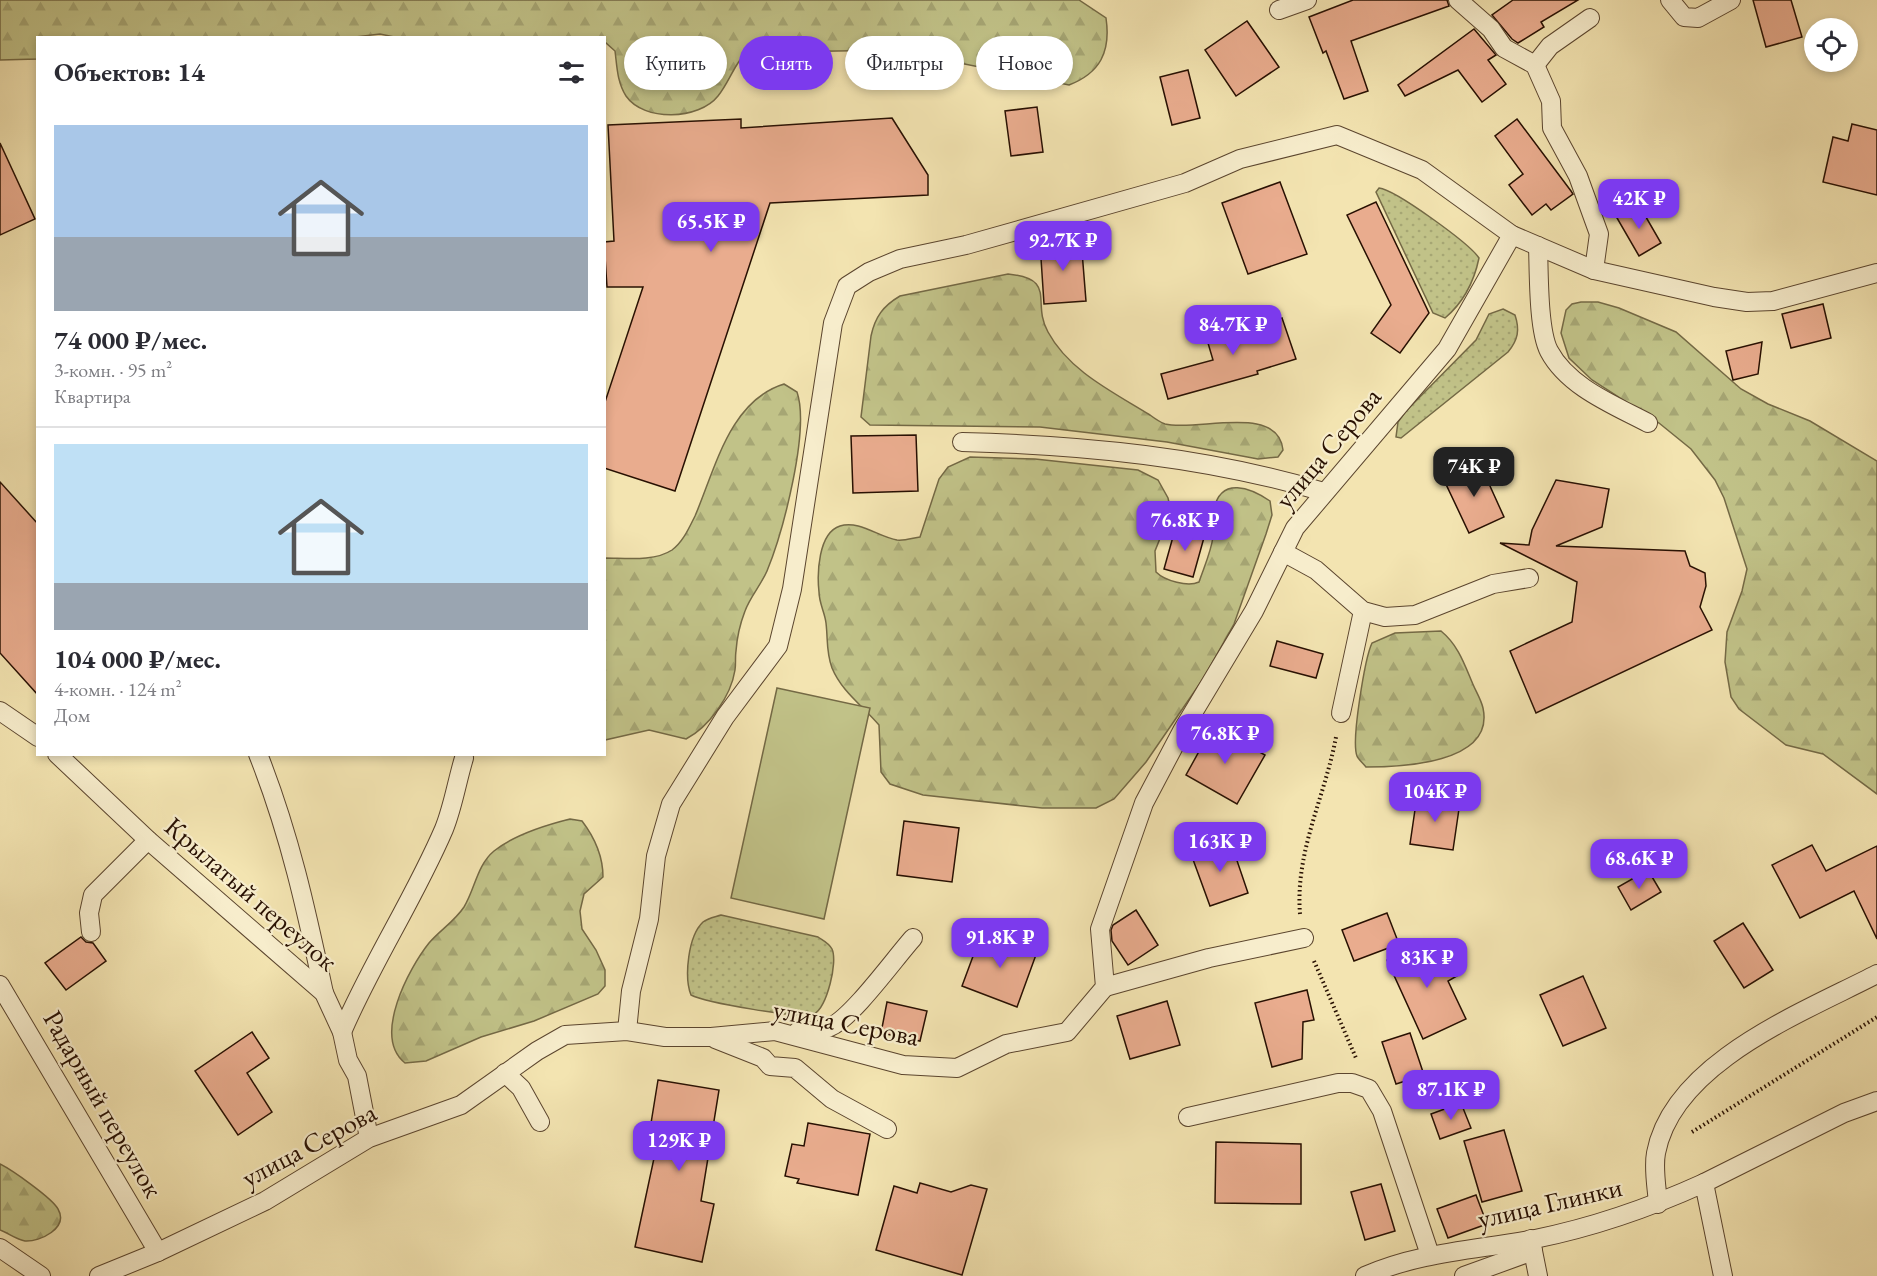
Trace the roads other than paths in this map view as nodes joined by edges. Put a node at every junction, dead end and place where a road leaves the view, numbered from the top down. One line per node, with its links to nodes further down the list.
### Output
1 (1307, 0): 5 (lane)
2 (1458, 0): 7 (lane)
3 (1670, 0): 4 (lane)
4 (1731, 0)
5 (1279, 10)
6 (1590, 18): 7 (lane)
7 (1535, 65): 10 (lane)
8 (1512, 235): 9 (lane); 14 (lane, улица Серова); 32 (lane)
9 (1538, 246): 10 (lane); 12 (lane)
10 (1594, 270): 11 (lane)
11 (1877, 273)
12 (1648, 423)
13 (962, 442): 14 (lane)
14 (1324, 492): 15 (lane, улица Серова)
15 (1283, 552): 17 (lane); 30 (lane, улица Серова)
16 (1529, 578): 17 (lane)
17 (1363, 612): 19 (lane)
18 (0, 711): 20 (lane)
19 (1341, 713)
20 (36, 735)
21 (59, 756): 24 (lane, Крылатый переулок)
22 (259, 756): 31 (lane)
23 (464, 758): 34 (lane)
24 (148, 840): 25 (lane); 31 (lane, Крылатый переулок)
25 (91, 932)
26 (913, 938): 33 (lane)
27 (1304, 938): 30 (lane)
28 (1877, 974): 43 (lane, улица Глинки)
29 (0, 985): 46 (lane, Радарный переулок)
30 (1104, 987): 33 (lane, улица Серова)
31 (324, 993): 34 (lane, Крылатый переулок)
32 (627, 1031): 35 (lane, улица Серова); 36 (lane, улица Серова)
33 (775, 1031): 35 (lane, улица Серова)
34 (342, 1032): 41 (lane, Крылатый переулок)
35 (711, 1037): 40 (lane)
36 (506, 1073): 39 (lane); 41 (lane, улица Серова)
37 (1877, 1101): 42 (lane)
38 (1188, 1117): 47 (lane)
39 (540, 1122)
40 (887, 1129)
41 (369, 1138): 46 (lane, улица Серова)
42 (1704, 1182): 43 (lane); 53 (lane)
43 (1658, 1204): 44 (lane, улица Глинки)
44 (1532, 1245): 47 (lane, улица Глинки); 51 (lane); 52 (lane)
45 (0, 1248): 48 (lane)
46 (158, 1252): 49 (lane, улица Серова)
47 (1430, 1255): 50 (lane, улица Глинки)
48 (41, 1276)
49 (99, 1276)
50 (1365, 1276)
51 (1464, 1276)
52 (1538, 1276)
53 (1723, 1276)

